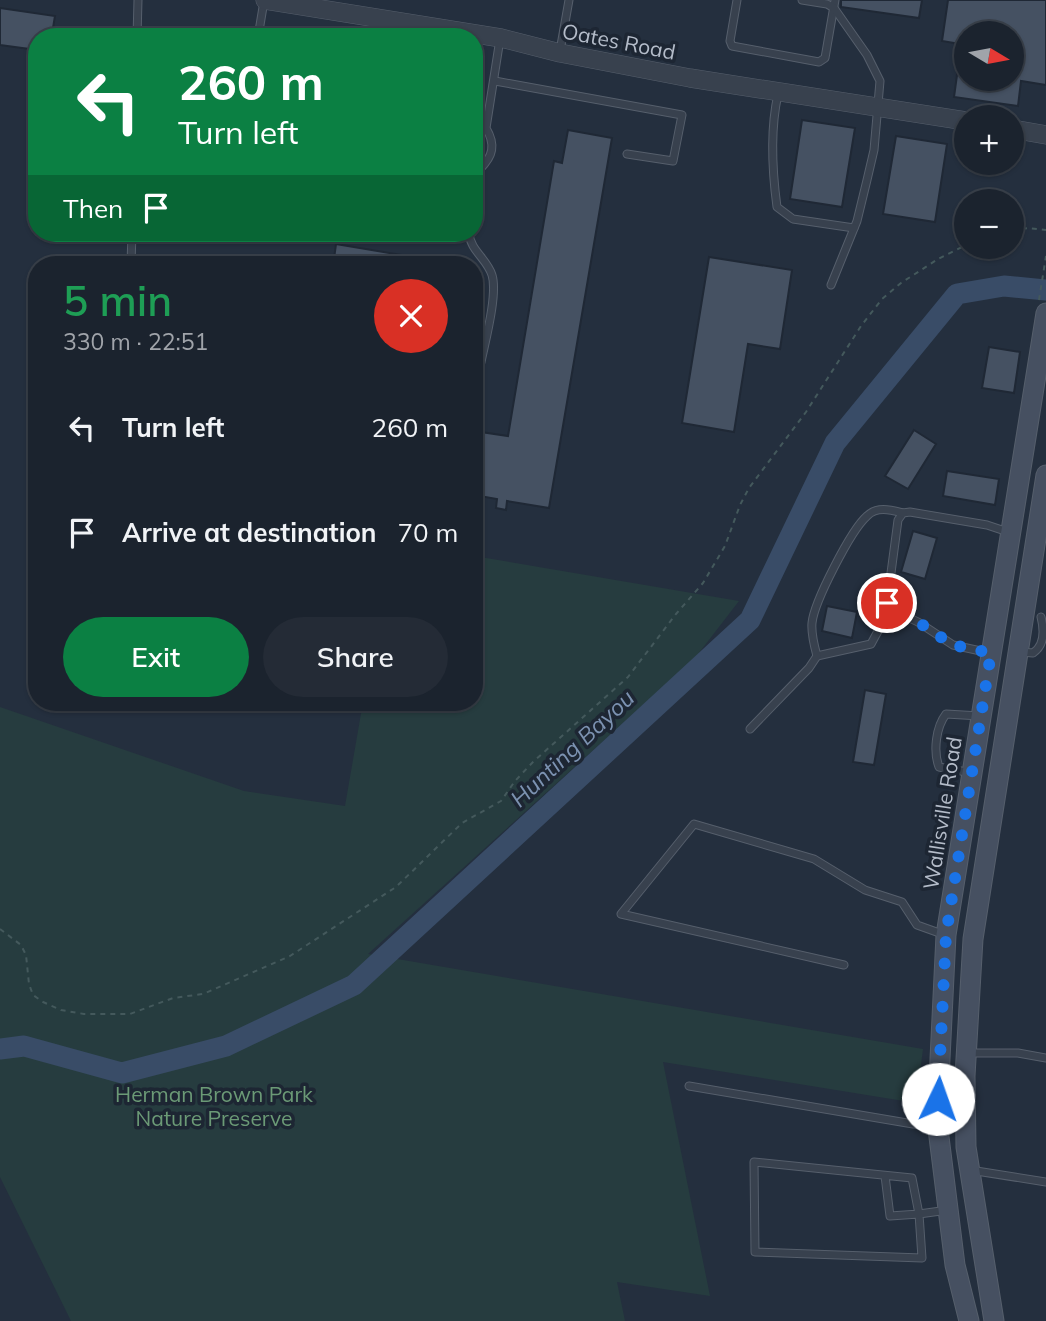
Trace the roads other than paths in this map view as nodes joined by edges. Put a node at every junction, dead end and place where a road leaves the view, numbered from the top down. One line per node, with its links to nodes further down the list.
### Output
1 (138, 0): 7 (lane)
2 (265, 0): 8 (lane); 9 (street, Oates Road)
3 (569, 0): 12 (lane)
4 (737, 0): 6 (lane)
5 (802, 0): 6 (lane)
6 (835, 4): 15 (lane)
7 (136, 28)
8 (260, 28)
9 (438, 28)
10 (483, 35): 11 (street, Oates Road)
11 (500, 38): 12 (street, Oates Road); 13 (lane)
12 (560, 53): 14 (street, Oates Road)
13 (495, 81): 17 (lane); 21 (lane)
14 (778, 92): 15 (street, Oates Road); 23 (lane)
15 (877, 109): 16 (street, Oates Road); 23 (lane)
16 (954, 119)
17 (486, 128): 19 (lane); 22 (lane)
18 (1024, 131): 20 (street)
19 (483, 132)
20 (1046, 135)
21 (627, 154)
22 (483, 166)
23 (854, 228): 25 (lane)
24 (483, 260): 27 (lane)
25 (831, 285)
26 (1043, 314): 28 (main road, Wallisville Road)
27 (483, 353)
28 (1024, 454): 30 (main road); 32 (main road, Wallisville Road)
29 (1046, 475): 30 (main road)
30 (1043, 505): 32 (main road); 34 (main road)
31 (903, 513): 32 (lane); 35 (lane); 38 (lane)
32 (1010, 533): 37 (main road, Wallisville Road)
33 (1046, 569): 34 (main road)
34 (1028, 586): 36 (main road)
35 (890, 608): 37 (lane); 38 (lane)
36 (1037, 616): 39 (main road)
37 (991, 653): 40 (main road, Wallisville Road)
38 (817, 656): 41 (lane)
39 (1008, 708): 40 (main road); 44 (main road)
40 (982, 710): 42 (main road, Wallisville Road); 42 (lane)
41 (750, 729)
42 (972, 773): 43 (main road, Wallisville Road)
43 (946, 935): 44 (main road); 45 (lane); 47 (main road, Wallisville Road)
44 (973, 939): 46 (main road)
45 (844, 965)
46 (966, 1053): 47 (main road); 48 (lane); 51 (main road)
47 (940, 1054): 50 (main road, Wallisville Road)
48 (1046, 1058)
49 (689, 1086): 50 (lane)
50 (938, 1125): 52 (main road, Wallisville Road)
51 (969, 1168): 52 (main road); 54 (lane); 58 (main road)
52 (943, 1170): 55 (main road, Wallisville Road)
53 (885, 1176): 56 (lane); 56 (lane); 56 (lane)
54 (1046, 1182)
55 (948, 1210): 56 (lane); 57 (main road, Wallisville Road)
56 (919, 1214)
57 (969, 1321)
58 (993, 1321)

